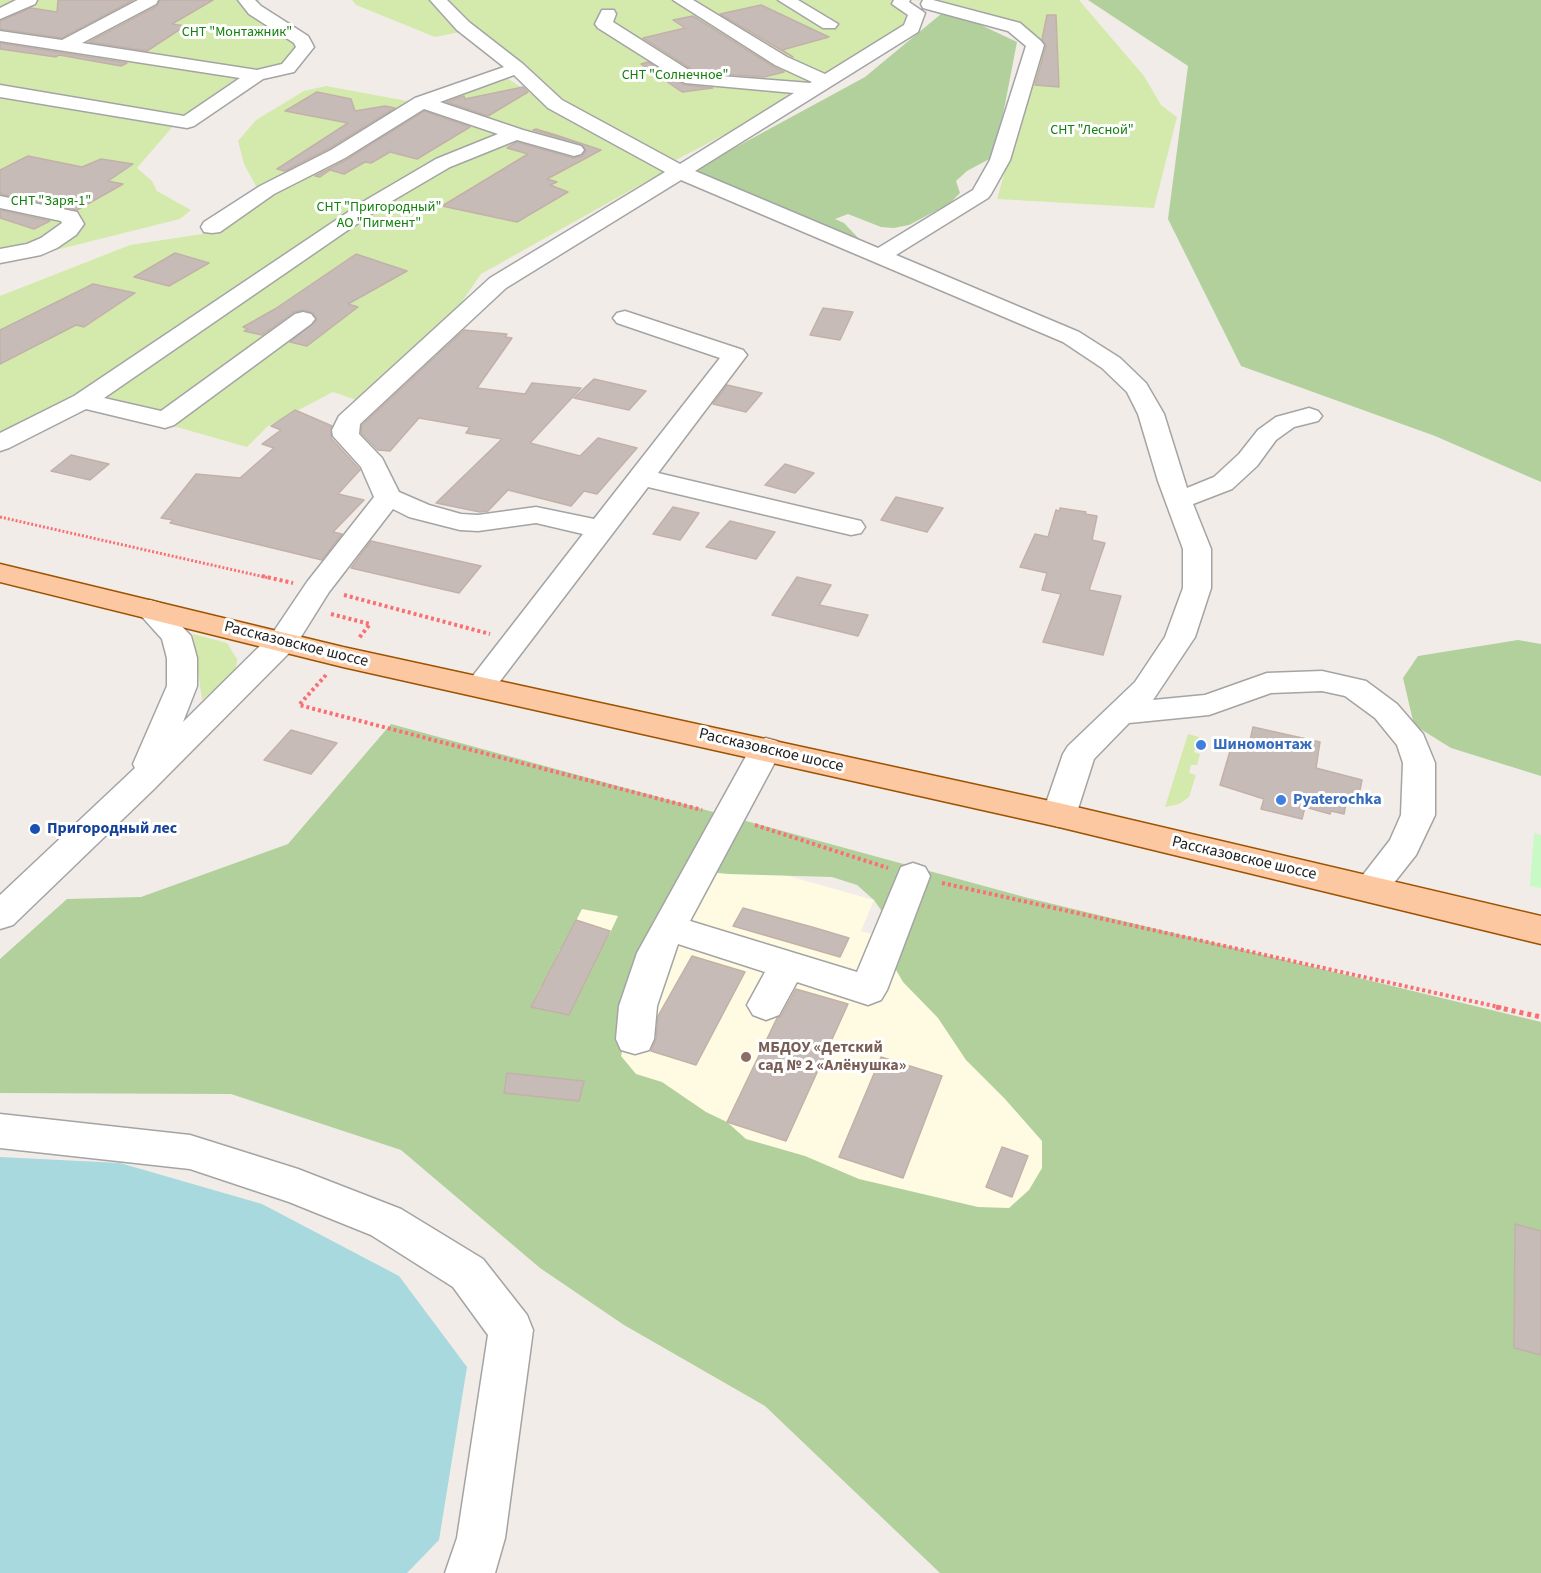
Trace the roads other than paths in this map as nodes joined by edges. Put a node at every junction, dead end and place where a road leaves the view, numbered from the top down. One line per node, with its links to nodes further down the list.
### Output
1 (28, 0): 8 (street)
2 (150, 0): 12 (street)
3 (246, 0): 14 (street)
4 (438, 0): 13 (street)
5 (681, 0): 15 (street)
6 (786, 0): 10 (street)
7 (912, 3): 15 (street); 24 (street)
8 (0, 14)
9 (608, 14): 15 (street)
10 (829, 24)
11 (0, 36): 12 (street)
12 (66, 45): 14 (street)
13 (517, 68): 17 (street); 20 (street)
14 (257, 75): 16 (street)
15 (819, 85): 20 (street)
16 (0, 91)
17 (422, 102): 18 (street); 22 (street)
18 (516, 134): 19 (street); 27 (street)
19 (574, 150)
20 (680, 172): 24 (street); 31 (street)
21 (0, 202): 23 (street)
22 (212, 227)
23 (0, 256)
24 (879, 256): 32 (street)
25 (625, 318): 30 (street)
26 (303, 319): 27 (street)
27 (83, 401): 29 (street)
28 (1309, 416): 32 (street)
29 (0, 443)
30 (641, 477): 33 (street); 34 (street)
31 (388, 497): 34 (street); 37 (street)
32 (1178, 501): 39 (street)
33 (850, 526)
34 (600, 529): 38 (street)
35 (0, 573): 36 (main road, Рассказовское шоссе)
36 (150, 609): 37 (main road, Рассказовское шоссе); 41 (street)
37 (282, 641): 38 (main road, Рассказовское шоссе); 41 (street)
38 (480, 686): 40 (main road, Рассказовское шоссе)
39 (1120, 714): 42 (street); 44 (street)
40 (766, 750): 42 (main road, Рассказовское шоссе); 46 (street)
41 (141, 782): 45 (street)
42 (1059, 815): 44 (main road, Рассказовское шоссе)
43 (913, 876): 48 (street)
44 (1370, 889): 47 (main road, Рассказовское шоссе)
45 (0, 916)
46 (669, 928): 48 (street); 50 (street)
47 (1541, 930)
48 (788, 965): 49 (street)
49 (766, 1005)
50 (635, 1040)
51 (0, 1131): 52 (street)
52 (470, 1573)

